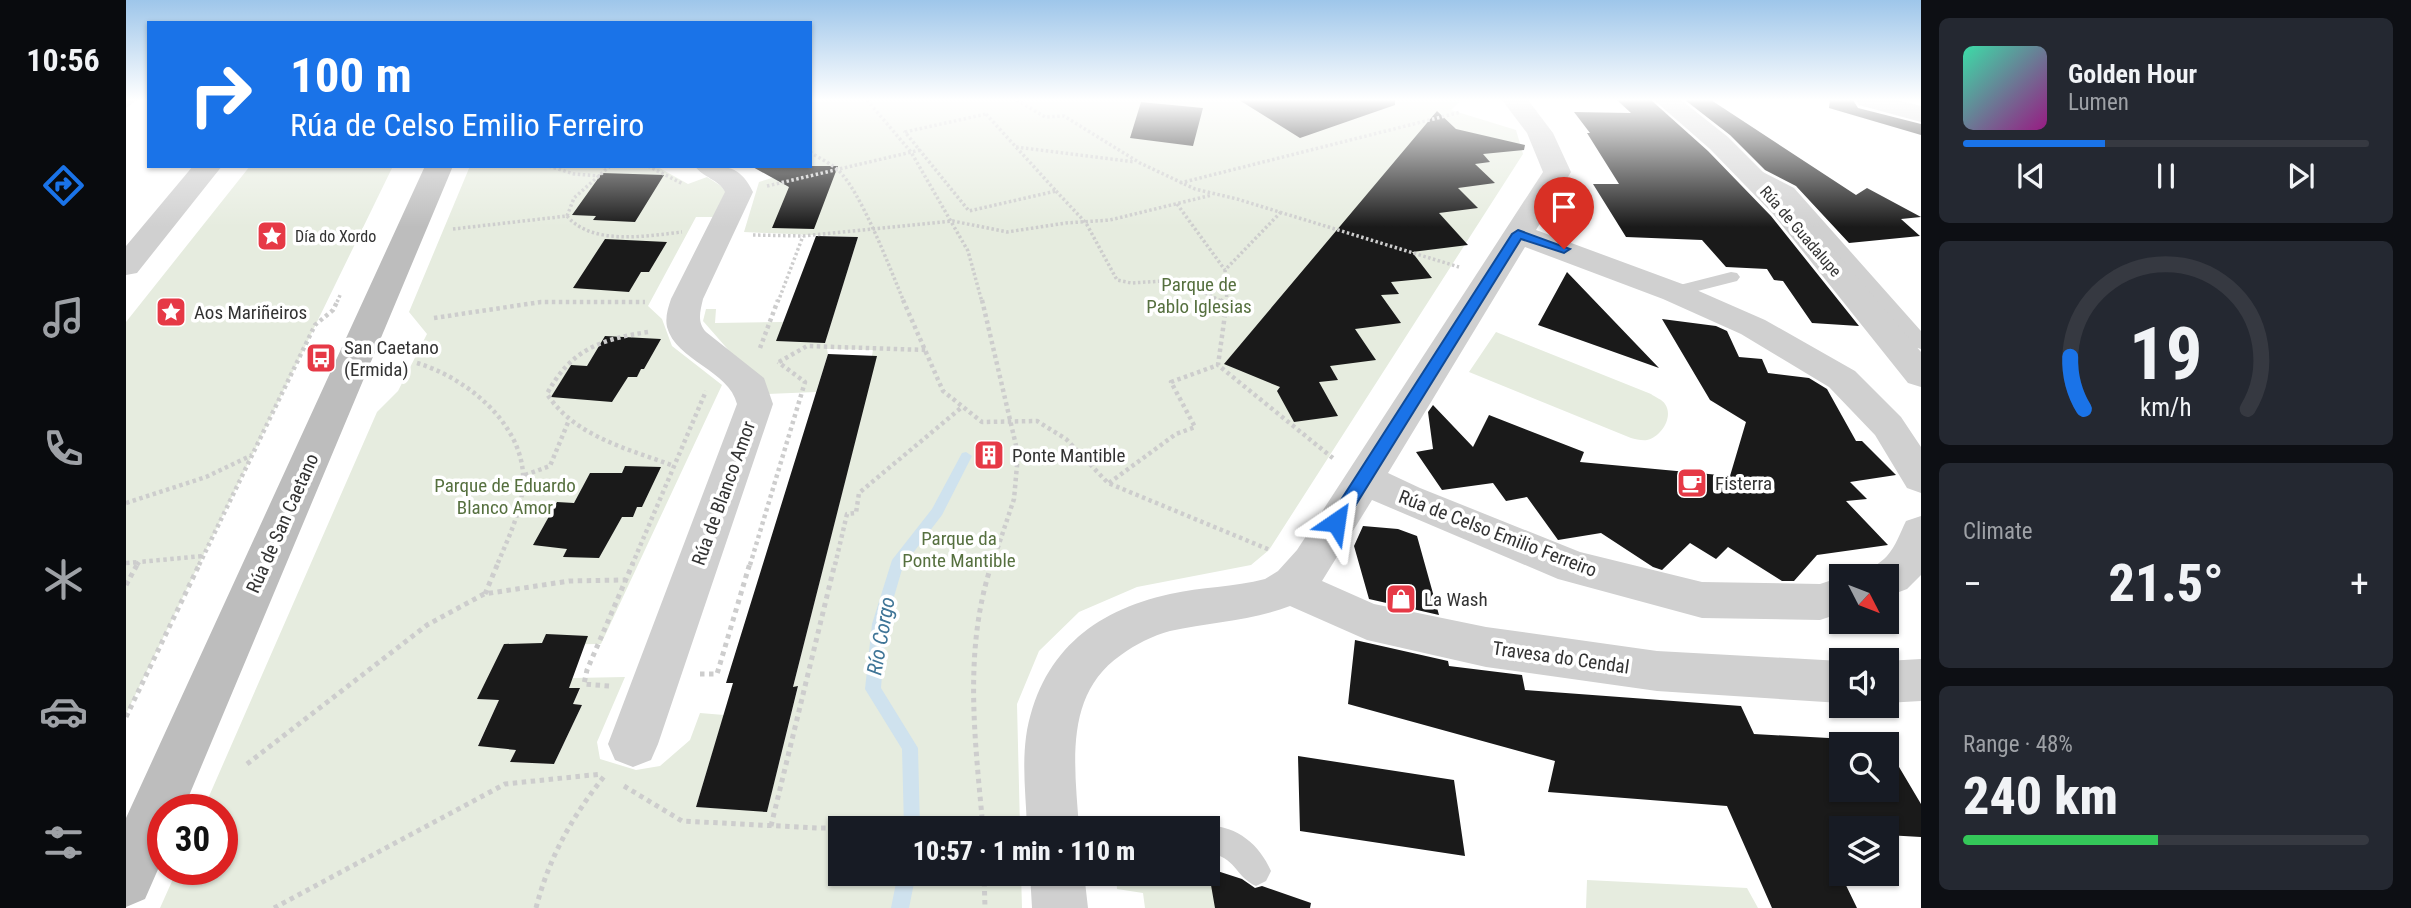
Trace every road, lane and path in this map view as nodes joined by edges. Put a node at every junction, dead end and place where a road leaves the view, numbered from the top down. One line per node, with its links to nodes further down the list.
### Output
1 (903, 142): 10 (path)
2 (914, 142): 9 (path)
3 (1012, 142): 8 (path)
4 (1107, 142): 12 (path)
5 (1341, 142): 22 (path)
6 (1546, 142): 33 (street)
7 (1718, 142): 13 (street, Rúa de Guadalupe)
8 (1015, 146): 12 (path); 24 (path)
9 (920, 150): 10 (path); 24 (path)
10 (911, 152): 19 (path); 29 (path)
11 (812, 153): 19 (path)
12 (1140, 163): 22 (path)
13 (1742, 166): 46 (lane); 51 (street, Rúa de Guadalupe)
14 (206, 168): 36 (street)
15 (438, 168): 85 (street, Rúa de San Caetano)
16 (555, 168): 20 (path)
17 (608, 168): 20 (path)
18 (657, 168): 21 (path)
19 (837, 169): 23 (path); 31 (path)
20 (600, 177): 28 (path)
21 (699, 177): 76 (street, Rúa de Blanco Amor)
22 (1180, 183): 25 (path)
23 (766, 186)
24 (1056, 191): 30 (path)
25 (1212, 195): 26 (path); 27 (path)
26 (1177, 204): 30 (path); 38 (path)
27 (1281, 212): 37 (path); 38 (path)
28 (566, 216): 32 (path); 35 (path)
29 (953, 221): 30 (path); 31 (path); 55 (path)
30 (1086, 223): 43 (path)
31 (872, 228): 34 (path); 47 (path)
32 (453, 229)
33 (1518, 234): 42 (street); 58 (street)
34 (803, 236)
35 (678, 243)
36 (126, 266)
37 (1460, 267)
38 (1225, 270): 43 (path)
39 (1731, 277): 42 (lane)
40 (343, 289): 56 (path)
41 (652, 290): 44 (path)
42 (1674, 292): 60 (street)
43 (1227, 304): 50 (path)
44 (434, 318)
45 (660, 330): 54 (path)
46 (1921, 343)
47 (926, 350): 48 (path); 53 (path)
48 (779, 362)
49 (417, 363): 59 (path)
50 (1218, 365): 58 (path); 61 (path)
51 (1921, 375)
52 (708, 386): 57 (path)
53 (962, 407): 55 (path); 81 (path)
54 (569, 420): 57 (path); 59 (path)
55 (1012, 423): 61 (path); 79 (path)
56 (253, 455): 62 (path); 64 (path)
57 (674, 466): 69 (path)
58 (1351, 470): 67 (street); 72 (street, Rúa de Celso Emilio Ferreiro)
59 (525, 475): 71 (path)
60 (1921, 478)
61 (1108, 483): 67 (path)
62 (126, 503)
63 (1921, 532): 68 (street)
64 (202, 556): 65 (path); 75 (path)
65 (139, 562): 66 (path); 70 (path)
66 (126, 564)
67 (1280, 568): 73 (street, Travesa do Cendal); 80 (street)
68 (1899, 570)
69 (625, 580): 71 (path); 74 (path)
70 (126, 585)
71 (484, 594): 77 (path)
72 (1829, 599)
73 (1829, 681)
74 (606, 694)
75 (126, 717)
76 (633, 744)
77 (247, 764)
78 (606, 774): 81 (path); 88 (path); 89 (path)
79 (982, 816)
80 (1053, 816)
81 (771, 826): 82 (path)
82 (828, 827)
83 (1220, 842): 84 (lane)
84 (1256, 871)
85 (126, 880)
86 (984, 886): 90 (path)
87 (1058, 886): 91 (street)
88 (274, 908)
89 (536, 908)
90 (985, 908)
91 (1060, 908)

